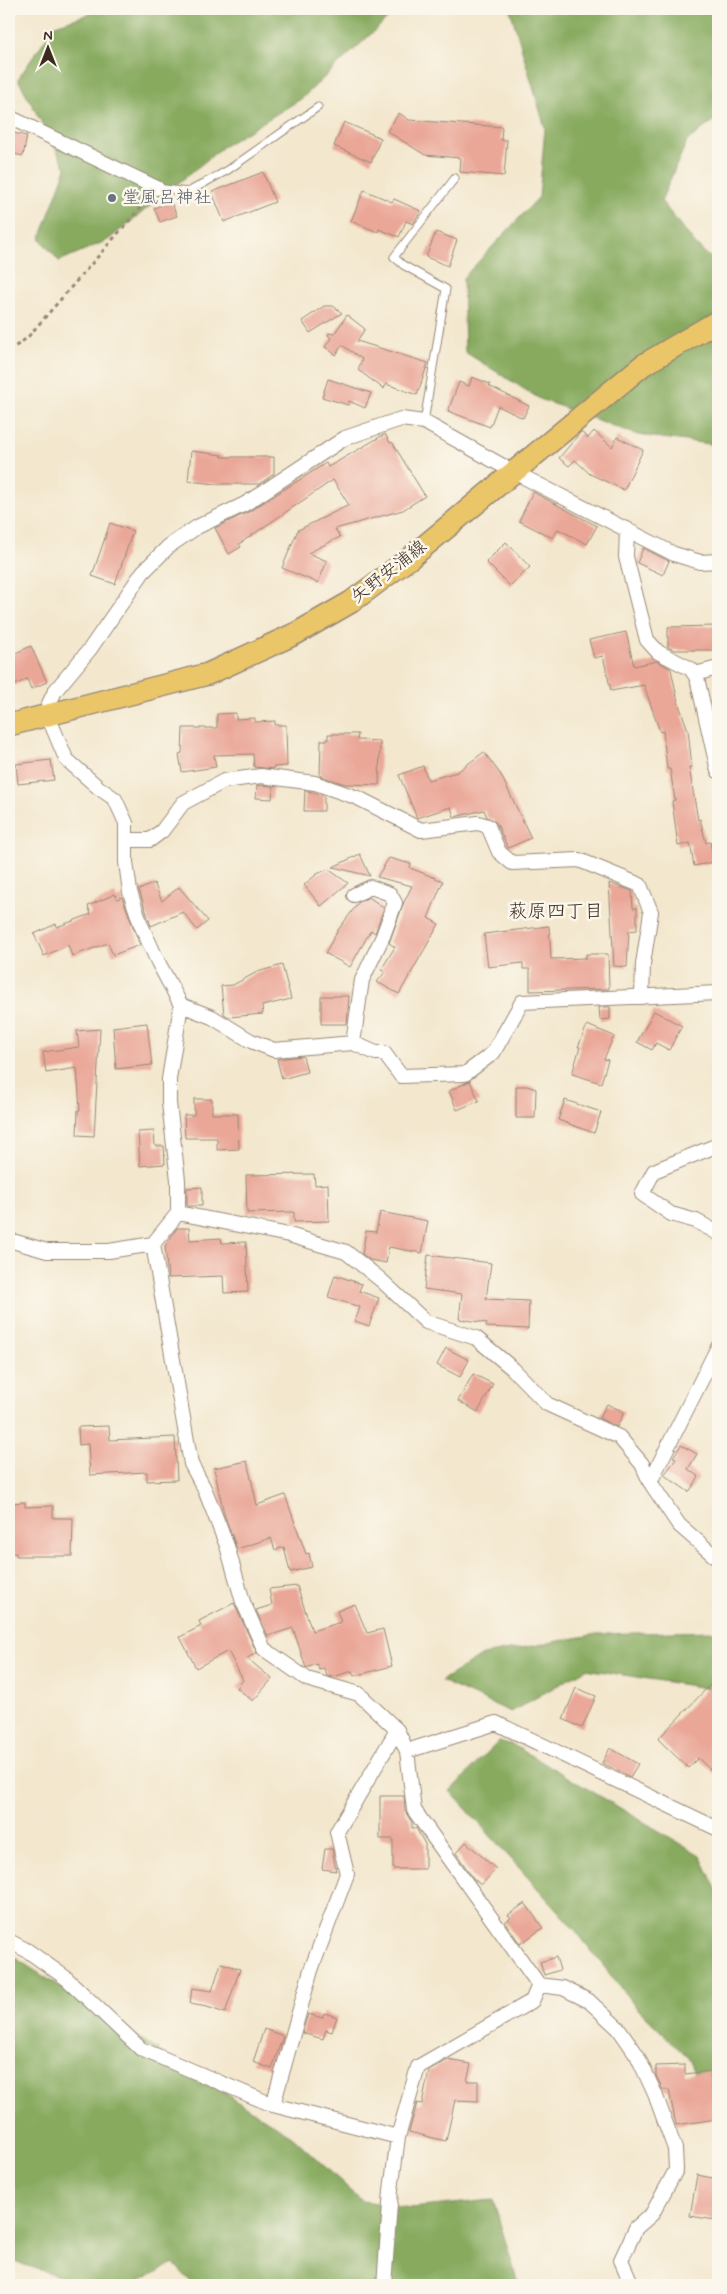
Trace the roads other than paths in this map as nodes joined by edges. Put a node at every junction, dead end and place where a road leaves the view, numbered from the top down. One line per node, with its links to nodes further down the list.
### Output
1 (318, 107): 4 (lane)
2 (9, 117): 4 (street)
3 (455, 178): 6 (lane)
4 (157, 188)
5 (718, 321): 7 (main road, 矢野安浦線)
6 (424, 422): 7 (street); 12 (street)
7 (512, 471): 8 (street); 12 (main road, 矢野安浦線)
8 (627, 530): 9 (street); 11 (street)
9 (718, 561)
10 (718, 668): 11 (street)
11 (694, 674): 14 (street)
12 (48, 716): 13 (main road, 矢野安浦線); 15 (street)
13 (9, 725)
14 (718, 771)
15 (126, 840): 18 (street); 19 (street)
16 (354, 895): 20 (street)
17 (718, 993): 18 (street)
18 (642, 997): 20 (street)
19 (181, 1005): 20 (street); 22 (street)
20 (353, 1043)
21 (718, 1145): 23 (street)
22 (178, 1213): 25 (street); 27 (street)
23 (718, 1233)
24 (9, 1240): 25 (street)
25 (153, 1244): 29 (street)
26 (718, 1347): 27 (street)
27 (650, 1482): 28 (street)
28 (718, 1559)
29 (397, 1730): 30 (street); 34 (street)
30 (407, 1751): 31 (street); 33 (street)
31 (718, 1829)
32 (9, 1941): 34 (street)
33 (539, 1985): 35 (street); 37 (street)
34 (273, 2105): 35 (street)
35 (398, 2137): 36 (street)
36 (384, 2285)
37 (632, 2285)

